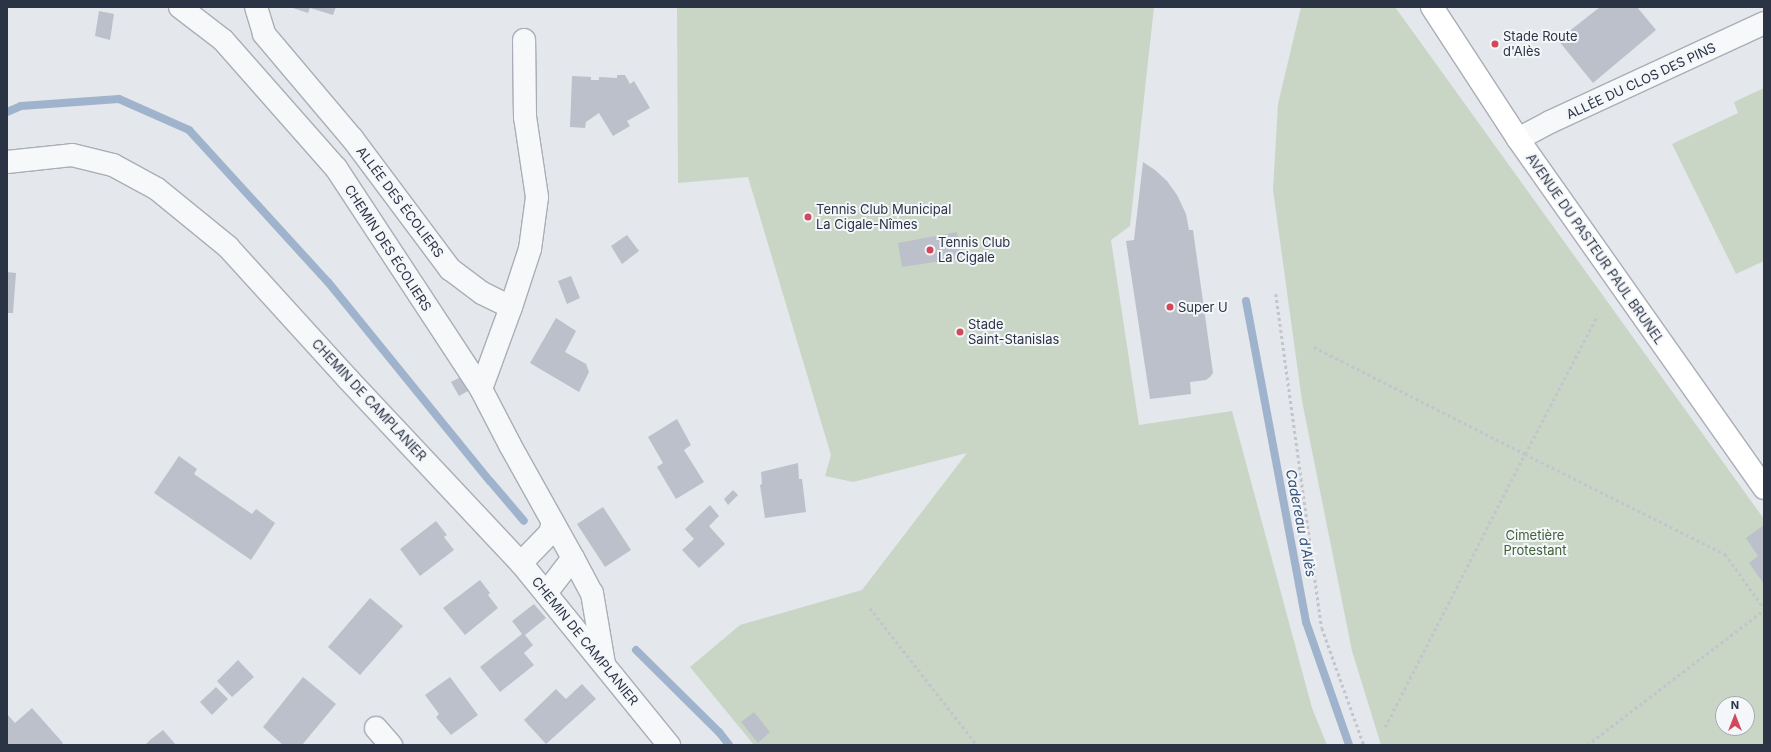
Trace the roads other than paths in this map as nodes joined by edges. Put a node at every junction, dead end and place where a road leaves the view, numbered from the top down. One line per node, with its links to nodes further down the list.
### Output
1 (180, 7): 9 (street, CHEMIN DES ÉCOLIERS)
2 (256, 7): 8 (street, ALLÉE DES ÉCOLIERS)
3 (1432, 7): 6 (main road, AVENUE DU PASTEUR PAUL BRUNEL)
4 (1764, 23): 6 (street, ALLÉE DU CLOS DES PINS)
5 (524, 40): 8 (street)
6 (1518, 139): 10 (main road, AVENUE DU PASTEUR PAUL BRUNEL)
7 (7, 162): 13 (street, CHEMIN DE CAMPLANIER)
8 (511, 307): 9 (street)
9 (480, 389): 11 (street, CHEMIN DES ÉCOLIERS)
10 (1764, 488)
11 (553, 522): 12 (street, CHEMIN DES ÉCOLIERS); 13 (street)
12 (573, 558): 14 (street); 15 (street, CHEMIN DES ÉCOLIERS)
13 (521, 563): 14 (street, CHEMIN DE CAMPLANIER)
14 (546, 593): 15 (street, CHEMIN DE CAMPLANIER)
15 (605, 665): 18 (street, CHEMIN DE CAMPLANIER)
16 (376, 728): 17 (street)
17 (391, 745)
18 (669, 745)

